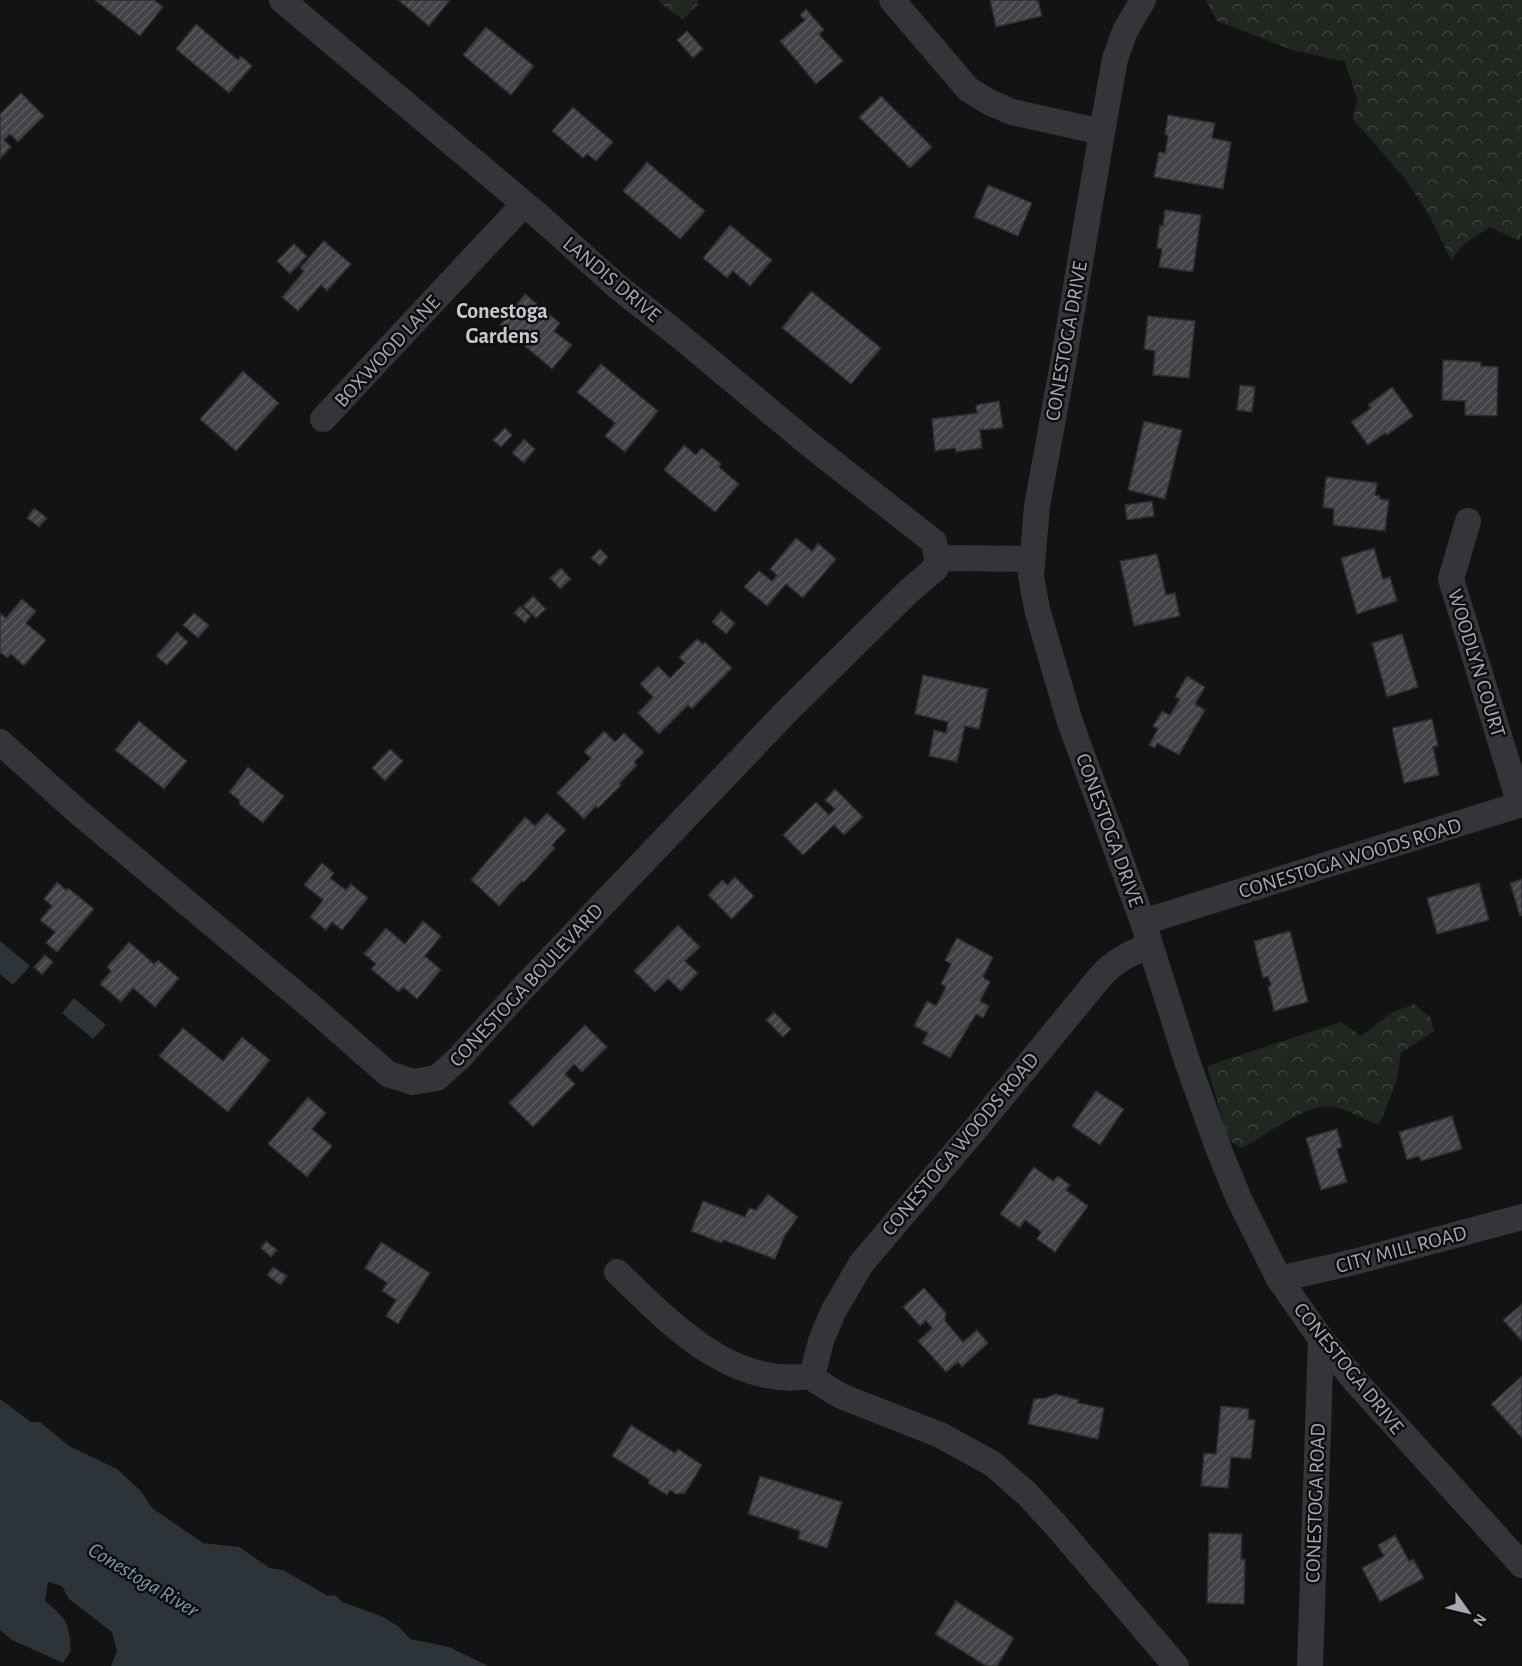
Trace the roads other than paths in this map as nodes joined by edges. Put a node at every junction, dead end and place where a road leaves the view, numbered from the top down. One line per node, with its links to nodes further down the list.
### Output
1 (282, 0): 5 (street, LANDIS DRIVE)
2 (892, 0): 4 (street)
3 (1143, 0): 4 (street, CONESTOGA DRIVE)
4 (1101, 132): 9 (street, CONESTOGA DRIVE)
5 (524, 204): 6 (street, BOXWOOD LANE); 8 (street, LANDIS DRIVE)
6 (323, 419)
7 (1468, 521): 11 (street, WOODLYN COURT)
8 (938, 558): 9 (street); 10 (street, CONESTOGA BOULEVARD)
9 (1031, 559): 12 (street, CONESTOGA DRIVE)
10 (0, 742)
11 (1521, 805): 12 (street, CONESTOGA WOODS ROAD)
12 (1147, 934): 15 (street, CONESTOGA DRIVE); 17 (street, CONESTOGA WOODS ROAD)
13 (1522, 1217): 15 (street, CITY MILL ROAD)
14 (617, 1272): 17 (street)
15 (1279, 1279): 16 (street, CONESTOGA DRIVE)
16 (1321, 1339): 18 (street, CONESTOGA DRIVE); 20 (street, CONESTOGA ROAD)
17 (812, 1376): 19 (street)
18 (1522, 1565)
19 (1176, 1666)
20 (1310, 1666)

